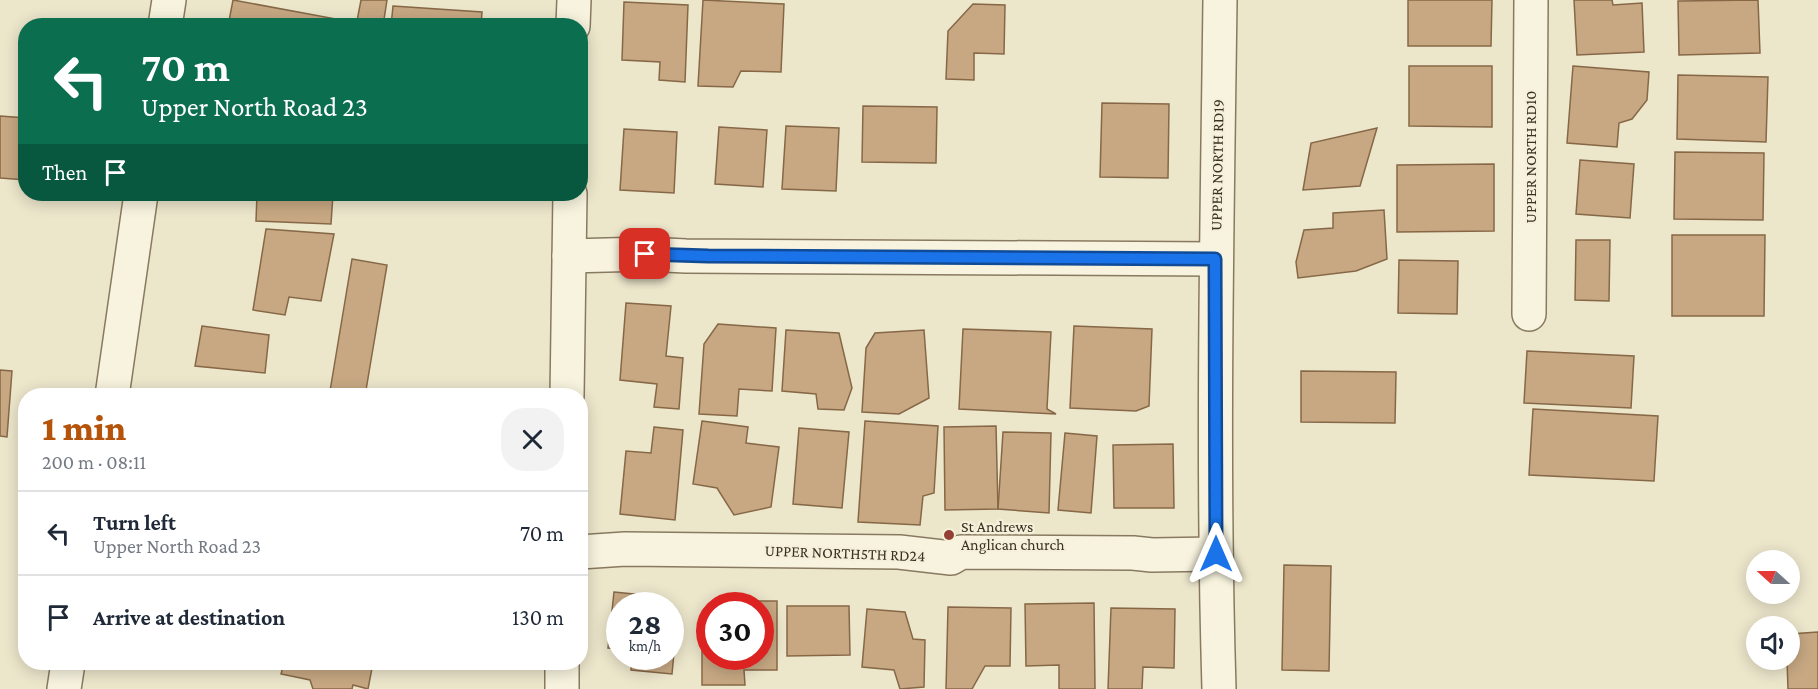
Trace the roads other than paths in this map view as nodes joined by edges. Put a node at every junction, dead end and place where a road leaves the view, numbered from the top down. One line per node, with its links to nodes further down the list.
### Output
1 (169, 0): 5 (street)
2 (574, 0): 6 (street)
3 (1220, 0): 10 (street, UPPER NORTH RD19)
4 (1532, 0): 11 (street, UPPER NORTH RD10)
5 (166, 18)
6 (573, 18)
7 (140, 201): 12 (street)
8 (570, 201): 9 (street)
9 (569, 256): 10 (street); 13 (street)
10 (1215, 259): 15 (street, UPPER NORTH RD19)
11 (1529, 314)
12 (113, 388)
13 (567, 388)
14 (588, 551): 15 (street, UPPER NORTH5TH RD24)
15 (1216, 554): 20 (street, UPPER NORTH RD19)
16 (68, 670): 18 (street)
17 (562, 670): 19 (street)
18 (64, 689)
19 (562, 689)
20 (1219, 689)

